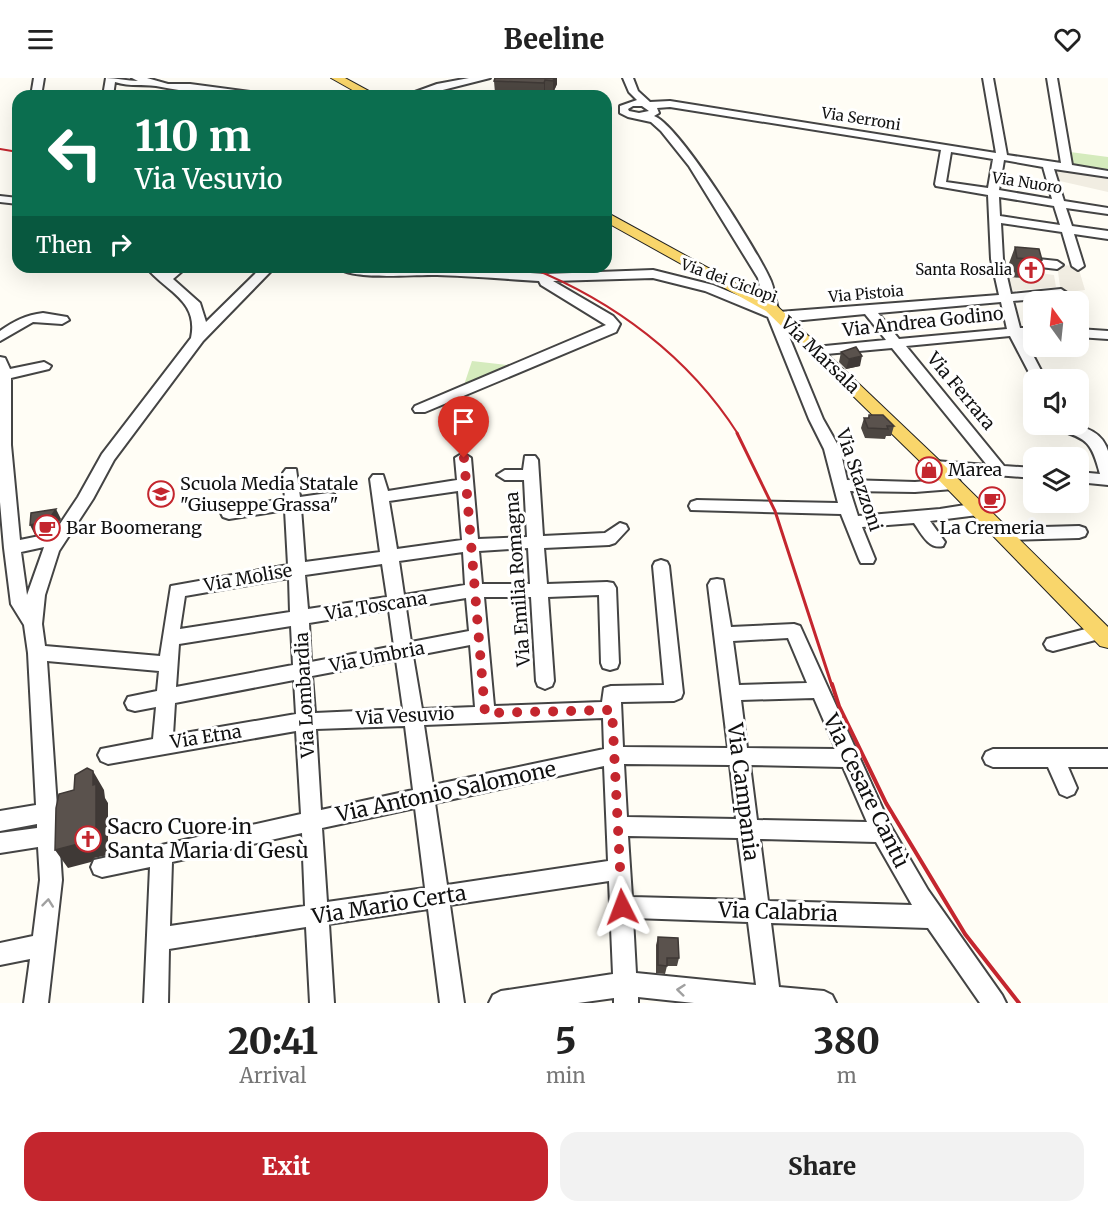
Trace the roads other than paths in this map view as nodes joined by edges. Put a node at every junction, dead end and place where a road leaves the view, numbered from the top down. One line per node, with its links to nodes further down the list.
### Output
1 (111, 78): 8 (street)
2 (137, 78): 8 (street)
3 (336, 78): 11 (main road)
4 (485, 78): 12 (street)
5 (628, 78): 13 (street)
6 (988, 78): 16 (street)
7 (1053, 78): 18 (street)
8 (161, 83): 9 (street)
9 (174, 86): 10 (street)
10 (213, 90)
11 (360, 90)
12 (428, 90)
13 (634, 98): 14 (street); 14 (street)
14 (650, 111): 15 (street, Via Serroni); 36 (street, Via Stazzoni)
15 (947, 148): 16 (street, Via Serroni); 20 (street, Via Nuoro)
16 (1001, 157): 17 (street, Via Serroni); 20 (street)
17 (1047, 164): 18 (street, Via Serroni); 21 (street)
18 (1067, 167): 19 (street, Via Serroni)
19 (1108, 174)
20 (993, 193): 21 (street, Via Nuoro); 24 (street)
21 (1059, 204): 22 (street, Via Nuoro); 25 (street)
22 (1108, 210)
23 (612, 219): 37 (main road, Via Marsala)
24 (994, 219): 25 (street); 27 (street)
25 (1066, 229): 26 (street); 29 (street)
26 (1108, 235)
27 (997, 259): 28 (street); 39 (street)
28 (1057, 265)
29 (1078, 266)
30 (159, 273): 35 (street)
31 (174, 273): 35 (street)
32 (263, 273): 48 (street)
33 (454, 273): 34 (street, Via dei Ciclopi)
34 (545, 278): 41 (street, Via dei Ciclopi); 55 (street)
35 (166, 279): 48 (street)
36 (766, 285): 37 (street); 41 (street, Via Stazzoni)
37 (746, 292): 41 (main road, Via Marsala)
38 (1023, 295): 39 (street, Via Pistoia)
39 (1006, 297): 40 (street, Via Pistoia); 43 (street)
40 (868, 310): 41 (street, Via Pistoia); 49 (street, Via Ferrara)
41 (777, 315): 50 (street, Via Stazzoni); 51 (main road, Via Marsala)
42 (62, 320): 47 (street)
43 (1014, 332): 44 (street, Via Andrea Godino); 49 (street, Via Andrea Godino); 54 (street)
44 (1023, 332)
45 (1089, 334): 46 (street)
46 (1108, 335)
47 (0, 336)
48 (198, 338): 79 (street)
49 (896, 343): 51 (street, Via Andrea Godino); 59 (street, Via Ferrara)
50 (787, 347): 51 (street); 68 (street, Via Stazzoni)
51 (812, 348): 58 (main road, Via Marsala)
52 (44, 366): 53 (street)
53 (2, 368): 83 (street)
54 (1033, 369)
55 (420, 409)
56 (1089, 434): 63 (street)
57 (464, 458): 66 (street)
58 (935, 466): 59 (street); 67 (main road, Via Marsala)
59 (999, 470): 60 (street)
60 (1023, 472)
61 (291, 473): 70 (street, Via Lombardia)
62 (505, 475): 80 (street, Via Emilia Romagna)
63 (1108, 476)
64 (1089, 478): 65 (street)
65 (1108, 480)
66 (466, 484): 82 (street); 84 (street)
67 (953, 484): 68 (street); 72 (main road, Via Marsala)
68 (841, 485): 74 (street, Via Stazzoni)
69 (328, 498): 70 (street)
70 (292, 504): 73 (street); 87 (street, Via Lombardia)
71 (697, 506): 74 (street)
72 (978, 509): 75 (street); 78 (main road, Via Marsala)
73 (229, 513)
74 (849, 516): 75 (street); 85 (street, Via Stazzoni)
75 (918, 517): 81 (street)
76 (620, 529): 80 (street, Via Molise)
77 (1079, 532): 78 (street)
78 (1004, 534): 95 (main road, Via Marsala)
79 (59, 538): 83 (street); 93 (street)
80 (536, 542): 82 (street, Via Molise); 90 (street, Via Emilia Romagna)
81 (937, 542)
82 (470, 545): 84 (street, Via Molise); 89 (street)
83 (12, 548): 93 (street)
84 (389, 556): 87 (street, Via Molise); 91 (street)
85 (867, 560)
86 (661, 566): 108 (street, Via Vesuvio)
87 (296, 570): 92 (street, Via Lombardia); 97 (street, Via Molise)
88 (717, 585): 94 (street, Via Campania)
89 (475, 590): 90 (street, Via Toscana); 91 (street, Via Toscana); 96 (street)
90 (540, 591): 102 (street, Via Toscana); 104 (street, Via Emilia Romagna)
91 (396, 603): 92 (street, Via Toscana); 99 (street)
92 (301, 617): 97 (street, Via Toscana); 103 (street, Via Lombardia)
93 (33, 624): 100 (street)
94 (723, 633): 105 (street, Via Cesare Cantù); 106 (street, Via Campania)
95 (1104, 636): 98 (street)
96 (477, 637): 99 (street, Via Umbria); 110 (street)
97 (170, 638): 101 (street, Via Molise)
98 (1053, 644)
99 (403, 651): 103 (street, Via Umbria); 111 (street)
100 (37, 653): 101 (street); 123 (street)
101 (168, 663): 107 (street, Via Molise)
102 (610, 663)
103 (303, 671): 107 (street, Via Umbria); 112 (street, Via Lombardia)
104 (545, 681)
105 (817, 690): 106 (street); 117 (street, Via Cesare Cantù)
106 (730, 693): 116 (street, Via Campania)
107 (166, 697): 109 (street, Via Umbria); 113 (street, Via Molise)
108 (612, 702): 110 (street, Via Vesuvio); 115 (street)
109 (135, 703)
110 (485, 713): 111 (street, Via Vesuvio)
111 (413, 715): 112 (street, Via Vesuvio); 122 (street)
112 (305, 721): 113 (street, Via Etna); 125 (street, Via Lombardia)
113 (164, 744): 114 (street, Via Etna)
114 (108, 754)
115 (614, 755): 116 (street, Via Antonio Salomone); 122 (street, Via Antonio Salomone); 126 (street)
116 (738, 757): 117 (street, Via Antonio Salomone); 127 (street, Via Campania)
117 (848, 758): 128 (street, Via Cesare Cantù)
118 (993, 758): 119 (street)
119 (1054, 758): 120 (street); 121 (street)
120 (1108, 758)
121 (1067, 788)
122 (423, 798): 125 (street, Via Antonio Salomone); 134 (street)
123 (46, 813): 124 (street); 129 (street)
124 (0, 821)
125 (313, 821): 131 (street, Via Antonio Salomone); 137 (street, Via Lombardia)
126 (618, 826): 127 (street); 133 (street)
127 (748, 829): 128 (street); 136 (street, Via Campania)
128 (882, 832): 138 (street, Via Cesare Cantù)
129 (48, 836): 130 (street); 140 (street, one-way to 129)
130 (0, 843)
131 (161, 854): 132 (street, Via Antonio Salomone); 139 (street)
132 (102, 867)
133 (620, 869): 134 (street, Via Mario Certa); 135 (street)
134 (437, 898): 137 (street, Via Mario Certa); 148 (street)
135 (622, 907): 136 (street, Via Calabria); 142 (street)
136 (758, 911): 138 (street, Via Calabria); 143 (street, Via Campania)
137 (318, 916): 139 (street, Via Mario Certa); 147 (street, Via Lombardia)
138 (933, 917): 151 (street, Via Cesare Cantù)
139 (158, 939): 146 (street)
140 (44, 945): 141 (street); 145 (street)
141 (0, 954)
142 (626, 994): 144 (street, one-way to 142); 149 (street)
143 (769, 998): 144 (street); 150 (street)
144 (728, 999)
145 (36, 1003)
146 (156, 1003)
147 (322, 1003)
148 (452, 1003)
149 (501, 1003)
150 (824, 1003)
151 (994, 1003)

